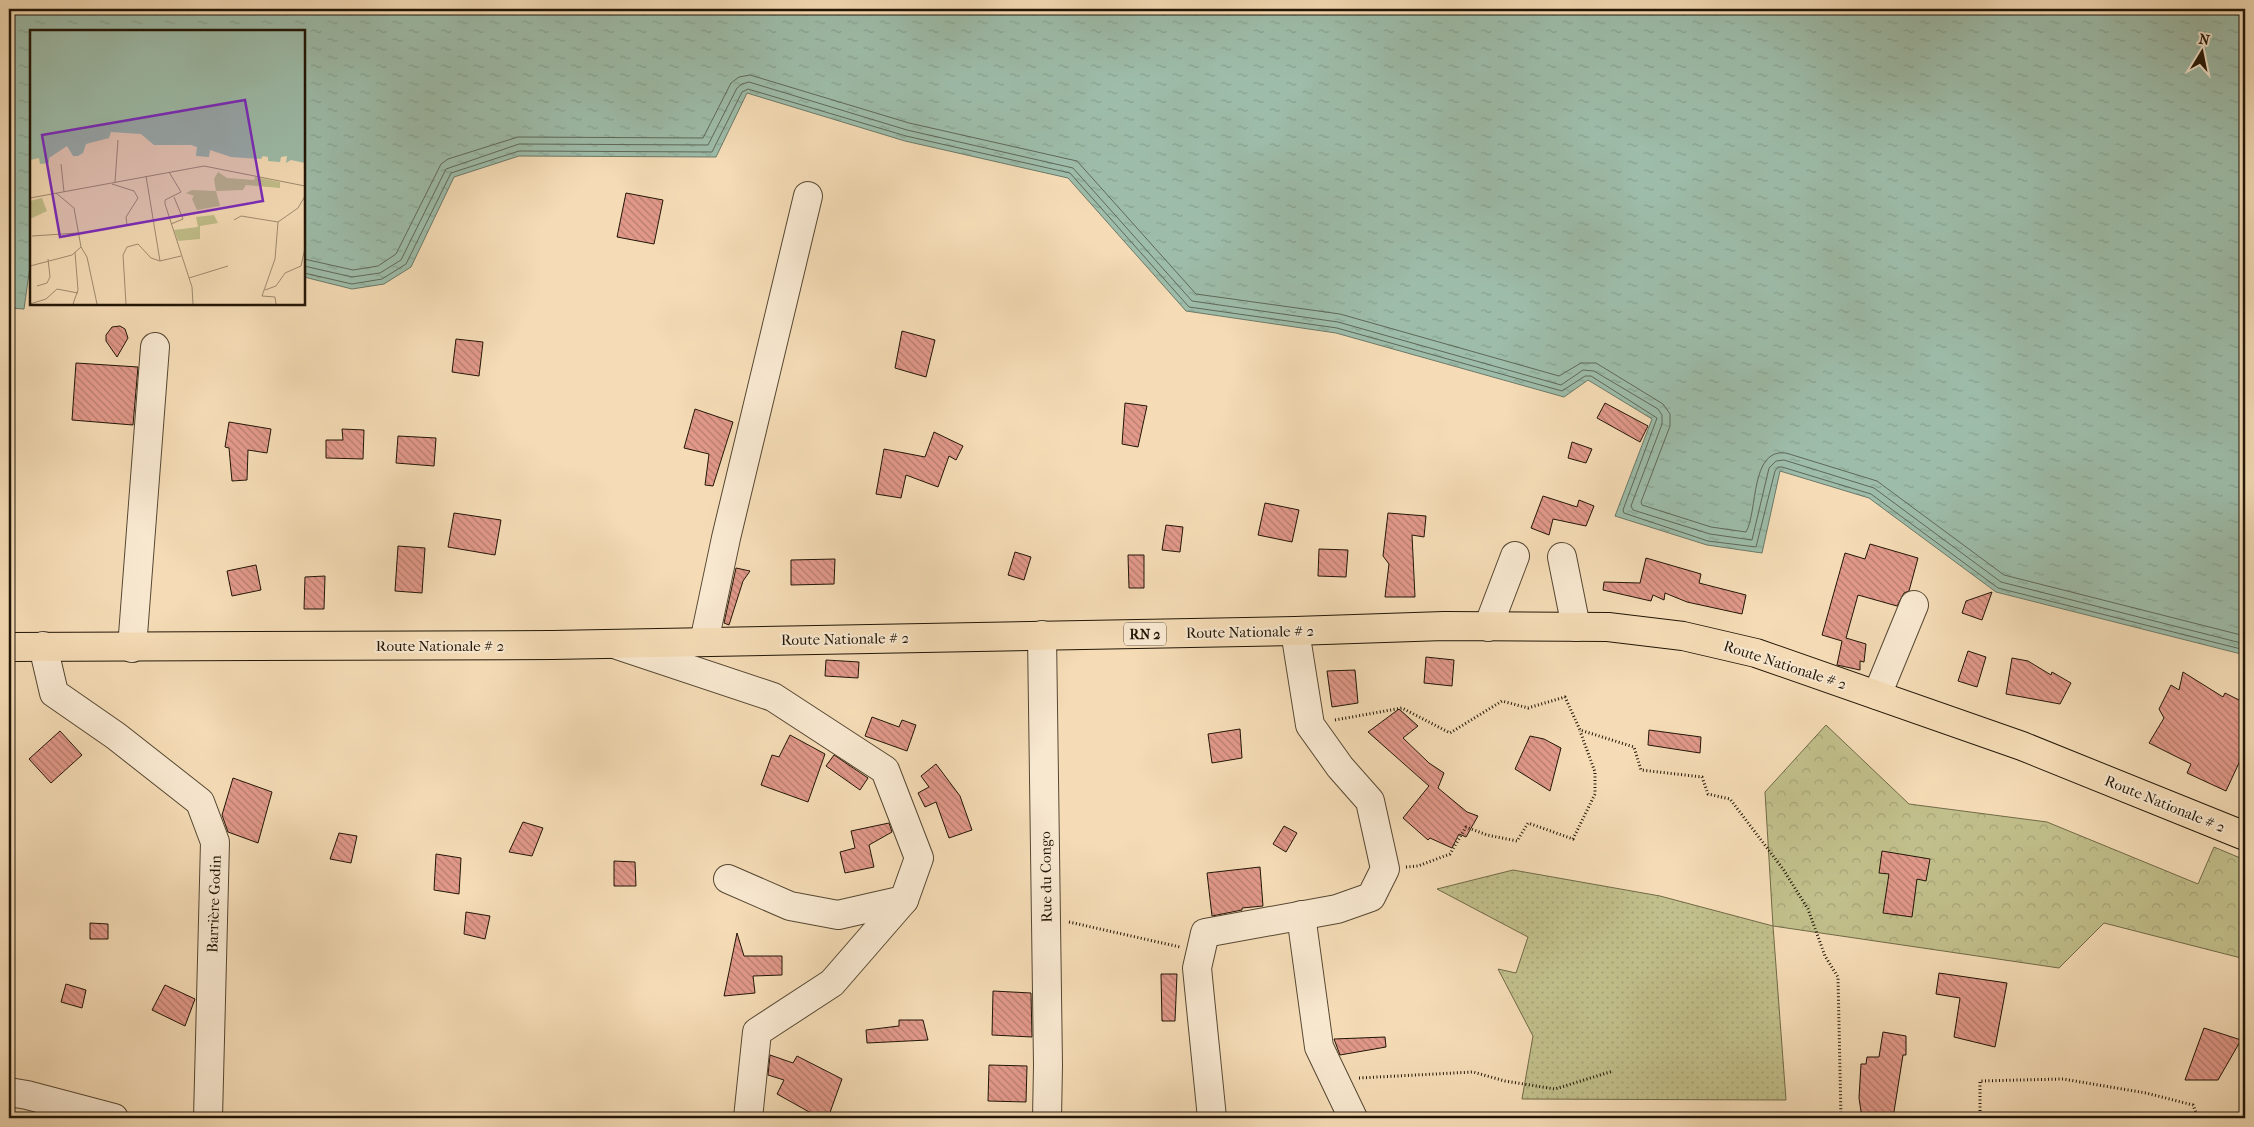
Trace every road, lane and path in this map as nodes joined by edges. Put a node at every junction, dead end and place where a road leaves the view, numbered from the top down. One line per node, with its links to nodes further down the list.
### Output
1 (808, 196): 10 (street)
2 (155, 347): 14 (street)
3 (1515, 556): 6 (street)
4 (1562, 557): 7 (street)
5 (1914, 605): 15 (street)
6 (1488, 627): 7 (main road, Route Nationale # 2 / RN 2); 8 (main road, Route Nationale # 2 / RN 2)
7 (1576, 627): 15 (main road, Route Nationale # 2 / RN 2)
8 (1295, 631): 9 (main road, Route Nationale # 2 / RN 2); 16 (street)
9 (1042, 636): 10 (main road, Route Nationale # 2 / RN 2); 23 (street, Rue du Congo)
10 (704, 642): 11 (main road, Route Nationale # 2 / RN 2)
11 (615, 644): 14 (main road, Route Nationale # 2 / RN 2); 21 (street)
12 (42, 646): 13 (main road, Route Nationale # 2 / RN 2); 14 (main road, Route Nationale # 2 / RN 2); 29 (street, Barrière Godin)
13 (9, 647)
14 (132, 648)
15 (1877, 695): 18 (main road, Route Nationale # 2 / RN 2)
16 (1310, 725): 17 (path); 19 (street)
17 (1580, 730): 19 (path); 34 (path)
18 (2245, 836)
19 (1385, 869): 22 (street)
20 (728, 879): 21 (street)
21 (904, 900): 30 (street)
22 (1301, 916): 24 (street); 26 (street)
23 (1046, 917): 24 (path); 31 (street, Rue du Congo)
24 (1200, 951): 32 (street)
25 (1613, 1071): 26 (path)
26 (1334, 1079): 33 (street)
27 (9, 1092): 28 (street)
28 (114, 1118)
29 (208, 1118)
30 (748, 1118)
31 (1047, 1118)
32 (1212, 1118)
33 (1353, 1118)
34 (1841, 1118)
35 (1980, 1118): 36 (path)
36 (2198, 1118)

